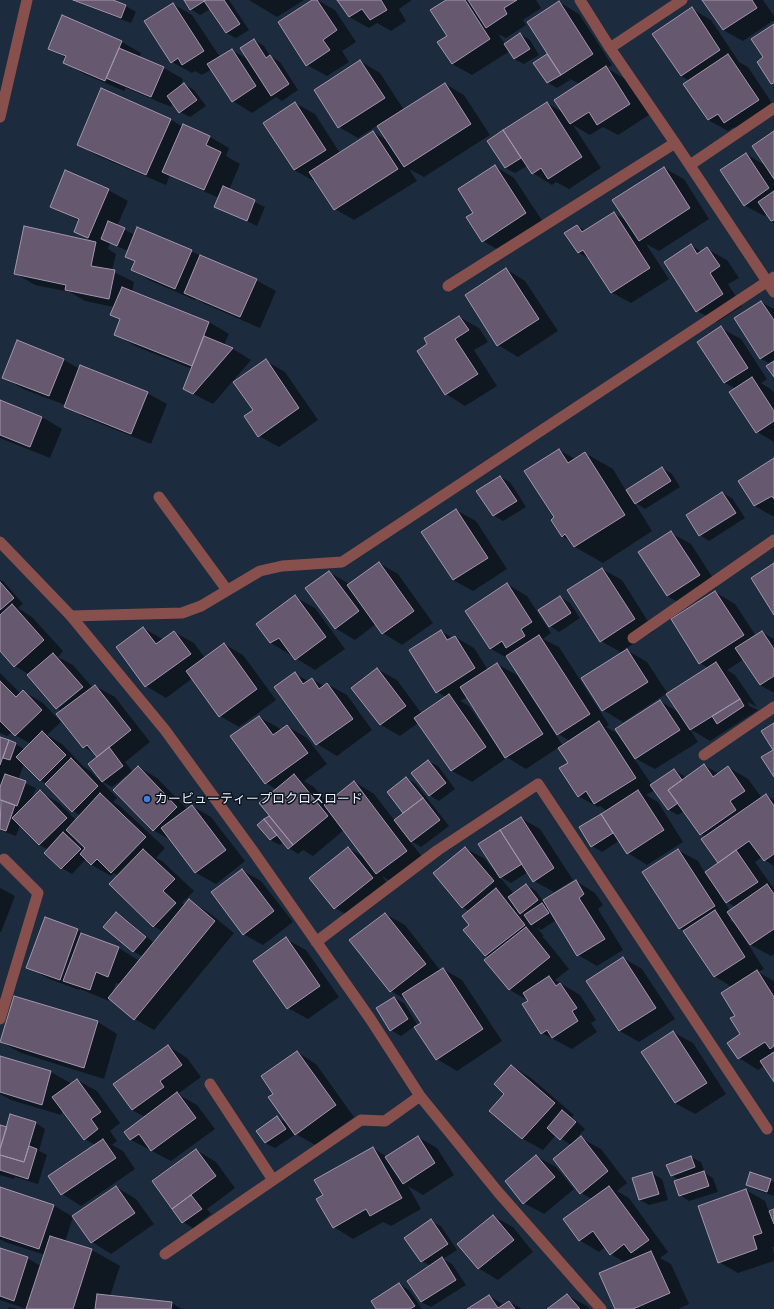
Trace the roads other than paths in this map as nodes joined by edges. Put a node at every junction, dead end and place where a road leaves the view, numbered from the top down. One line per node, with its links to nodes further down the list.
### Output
1 (27, 0): 6 (street)
2 (580, 0): 4 (street)
3 (682, 0): 4 (street)
4 (610, 48): 7 (street)
5 (774, 108): 8 (street)
6 (0, 117)
7 (675, 143): 8 (street); 10 (street)
8 (690, 165): 9 (street)
9 (770, 279): 11 (street); 15 (street)
10 (448, 286)
11 (774, 292)
12 (159, 497): 15 (street)
13 (774, 540): 17 (street)
14 (0, 542): 16 (street)
15 (227, 590): 16 (street)
16 (71, 616): 21 (street)
17 (633, 638)
18 (774, 707): 19 (street)
19 (704, 755)
20 (4, 859): 22 (street)
21 (316, 942): 24 (street); 25 (street)
22 (0, 1019)
23 (210, 1084): 26 (street)
24 (420, 1096): 26 (street); 28 (street)
25 (767, 1129)
26 (273, 1180): 27 (street)
27 (165, 1254)
28 (601, 1309)

